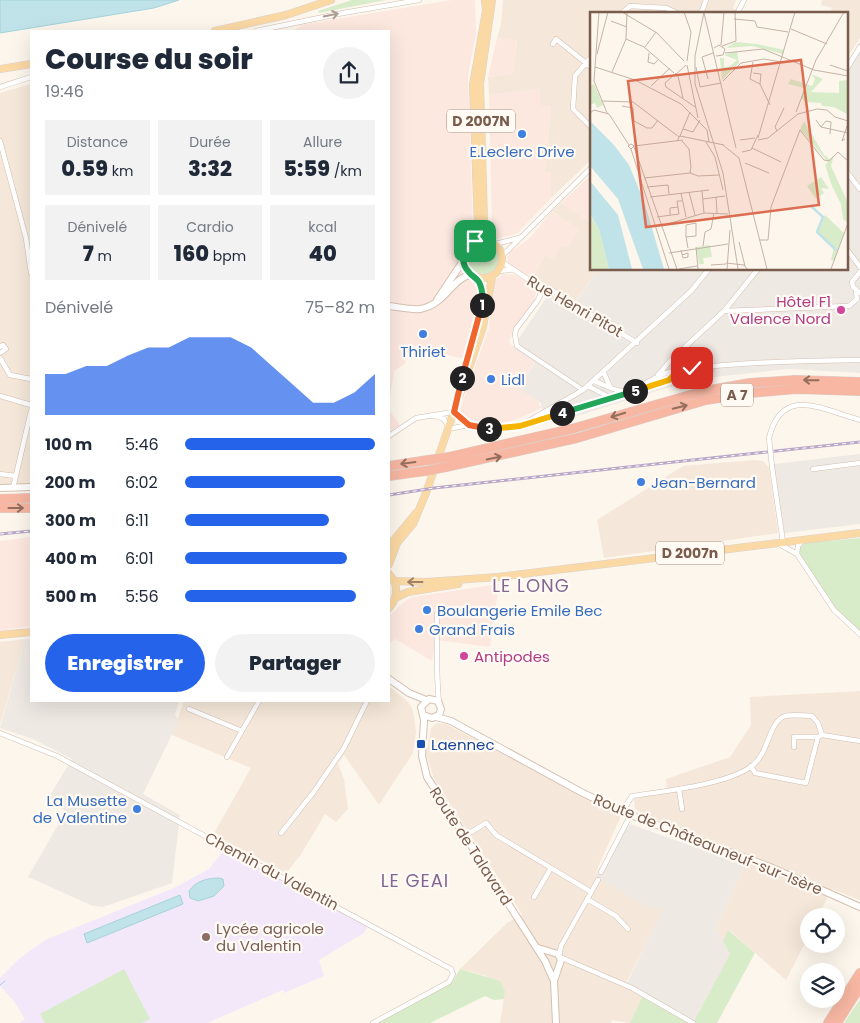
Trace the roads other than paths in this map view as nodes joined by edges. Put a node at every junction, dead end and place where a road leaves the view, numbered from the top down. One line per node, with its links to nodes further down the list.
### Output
1 (331, 0): 12 (main road)
2 (418, 0): 11 (street, one-way to 2)
3 (485, 0): 32 (main road, D 2007N)
4 (492, 0): 33 (main road, D 2007N)
5 (706, 0): 9 (street)
6 (744, 0): 10 (street)
7 (622, 12): 8 (street)
8 (674, 12)
9 (701, 12)
10 (738, 12)
11 (284, 25): 13 (street); 14 (street)
12 (219, 30)
13 (261, 30)
14 (286, 30)
15 (552, 44): 18 (street)
16 (860, 47): 21 (street)
17 (590, 58): 18 (street)
18 (586, 63): 20 (street); 25 (street)
19 (30, 64): 22 (main road)
20 (590, 66)
21 (848, 67)
22 (0, 69)
23 (30, 77): 24 (street)
24 (0, 87)
25 (590, 126)
26 (0, 141): 30 (street)
27 (590, 169): 31 (street)
28 (848, 174): 29 (street)
29 (860, 188)
30 (29, 238): 35 (street)
31 (520, 238): 33 (street); 36 (street)
32 (475, 241): 33 (main road); 37 (main road)
33 (493, 243): 36 (main road)
34 (848, 251): 38 (street)
35 (30, 255)
36 (502, 259): 39 (street, Rue Henri Pitot); 42 (main road)
37 (464, 261): 44 (main road); 48 (street)
38 (860, 267)
39 (512, 270): 42 (street, Rue Henri Pitot); 46 (street, Rue Henri Pitot)
40 (708, 270): 51 (street)
41 (757, 270): 50 (street)
42 (498, 271): 45 (main road)
43 (860, 272): 47 (street)
44 (474, 276): 45 (main road); 48 (street); 76 (main road)
45 (492, 277): 76 (main road)
46 (543, 289): 51 (street, Rue Henri Pitot); 71 (street)
47 (858, 293): 50 (street)
48 (433, 305): 49 (street)
49 (390, 306)
50 (724, 311): 52 (street)
51 (637, 342): 62 (street)
52 (689, 343): 55 (street); 57 (street)
53 (0, 347): 54 (street)
54 (0, 353)
55 (674, 356): 60 (street); 64 (street)
56 (0, 358): 65 (street)
57 (682, 360): 60 (street); 61 (street)
58 (860, 360): 59 (street)
59 (727, 365): 61 (street); 63 (street)
60 (679, 370): 61 (street); 63 (street); 64 (street); 66 (street)
61 (694, 370)
62 (604, 373): 67 (street); 70 (street)
63 (689, 375): 66 (street)
64 (657, 376): 70 (street)
65 (30, 379)
66 (669, 380): 74 (street)
67 (594, 381): 69 (street); 70 (street)
68 (860, 382): 85 (highway, A 7, one-way to 85, bridge)
69 (588, 386): 71 (street); 74 (street)
70 (610, 387)
71 (583, 390): 81 (street)
72 (860, 391): 89 (highway, A 7, one-way to 72, bridge)
73 (0, 396): 75 (street)
74 (612, 398): 81 (street)
75 (30, 404)
76 (454, 412): 77 (street); 79 (street); 82 (main road)
77 (433, 415): 82 (street); 83 (street)
78 (860, 420): 100 (street, bridge)
79 (469, 425): 81 (street); 82 (street)
80 (29, 426): 88 (street)
81 (520, 426)
82 (448, 428): 97 (main road)
83 (390, 435)
84 (860, 463): 86 (street)
85 (390, 466)
86 (813, 469)
87 (0, 474): 88 (street)
88 (16, 476): 92 (street)
89 (390, 476)
90 (30, 487): 92 (street)
91 (0, 488): 92 (street)
92 (13, 488)
93 (30, 498): 94 (highway)
94 (0, 499)
95 (0, 508): 96 (highway, one-way to 96)
96 (30, 508)
97 (420, 509): 102 (main road); 104 (main road)
98 (860, 533): 99 (main road, D 2007n)
99 (804, 539): 100 (main road, D 2007n); 103 (street)
100 (782, 542): 101 (main road, D 2007n)
101 (773, 543): 103 (street); 106 (main road, D 2007n)
102 (390, 545)
103 (796, 554): 112 (street)
104 (390, 561)
105 (390, 575): 107 (main road)
106 (498, 577): 107 (main road, D 2007n, one-way to 107); 108 (main road, D 2007n)
107 (394, 581): 108 (main road)
108 (396, 598): 109 (main road)
109 (390, 607)
110 (437, 614): 115 (street)
111 (30, 632): 113 (main road)
112 (860, 634)
113 (0, 635)
114 (390, 680): 116 (street)
115 (438, 692): 117 (street); 120 (street)
116 (409, 693): 117 (street); 121 (street)
117 (429, 699): 120 (street, Route de Châteauneuf-sur-Isère); 121 (street)
118 (258, 702): 126 (street)
119 (367, 702): 138 (street)
120 (440, 706): 124 (street, Route de Talavard); 125 (street, Route de Châteauneuf-sur-Isère)
121 (421, 707): 123 (street, Route de Talavard)
122 (189, 709): 126 (street)
123 (423, 715): 124 (street, Route de Châteauneuf-sur-Isère); 129 (street, Route de Talavard)
124 (434, 718): 125 (street, Route de Châteauneuf-sur-Isère); 129 (street, Route de Talavard)
125 (451, 721): 136 (street, Route de Châteauneuf-sur-Isère)
126 (242, 731): 132 (street)
127 (0, 733): 156 (street, Chemin du Valentin)
128 (820, 736): 130 (street); 131 (street); 133 (street); 133 (street)
129 (422, 739): 139 (street, Route de Talavard)
130 (860, 741)
131 (794, 748)
132 (227, 757)
133 (751, 766): 134 (street)
134 (679, 789): 135 (street); 136 (street)
135 (682, 809)
136 (622, 812): 137 (street, Route de Châteauneuf-sur-Isère)
137 (630, 816): 141 (street); 146 (street, Route de Châteauneuf-sur-Isère)
138 (280, 833)
139 (466, 835): 140 (street); 148 (street, Route de Talavard)
140 (551, 868): 143 (street); 144 (street)
141 (601, 872)
142 (598, 880): 143 (street)
143 (591, 892): 145 (street)
144 (534, 896)
145 (587, 899): 147 (street); 149 (street)
146 (860, 907)
147 (628, 928)
148 (537, 947): 149 (street, Route de Talavard); 151 (street, Route de Talavard)
149 (556, 955): 150 (street); 151 (street); 152 (street)
150 (573, 962): 152 (street); 158 (street)
151 (547, 964): 152 (street); 154 (street, Route de Talavard)
152 (559, 966): 154 (street)
153 (860, 973): 159 (highway)
154 (554, 982): 157 (street)
155 (860, 987): 160 (highway)
156 (373, 1023)
157 (556, 1023)
158 (693, 1023)
159 (828, 1023)
160 (837, 1023)

